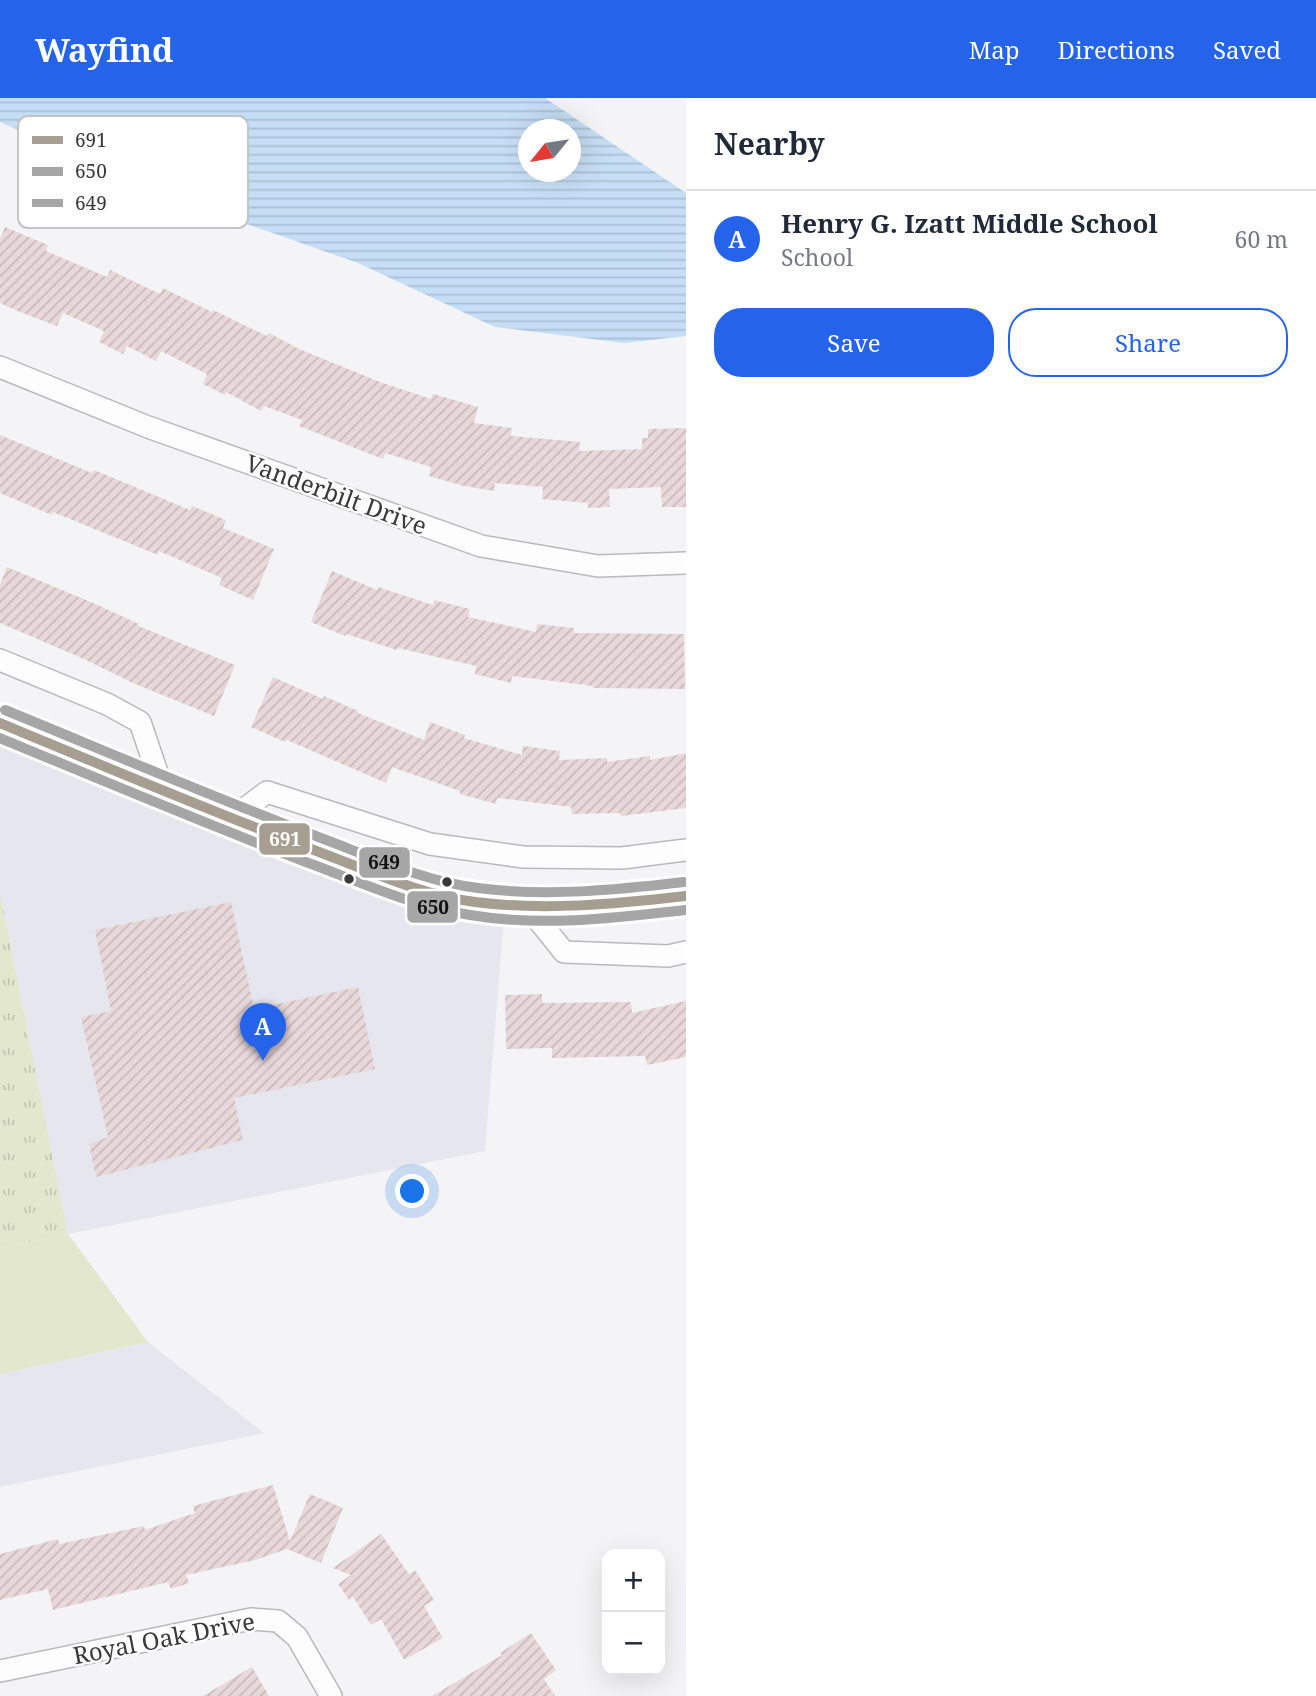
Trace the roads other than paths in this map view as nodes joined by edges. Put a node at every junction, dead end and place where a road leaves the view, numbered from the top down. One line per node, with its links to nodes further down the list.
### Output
1 (0, 367): 2 (street, Vanderbilt Drive)
2 (686, 563)
3 (0, 660): 5 (street)
4 (0, 723): 5 (street)
5 (163, 790): 6 (street)
6 (231, 819): 7 (street); 9 (street)
7 (686, 850)
8 (686, 896): 9 (street)
9 (527, 906): 10 (street)
10 (686, 952)
11 (0, 1671): 12 (street, Royal Oak Drive)
12 (331, 1696)

